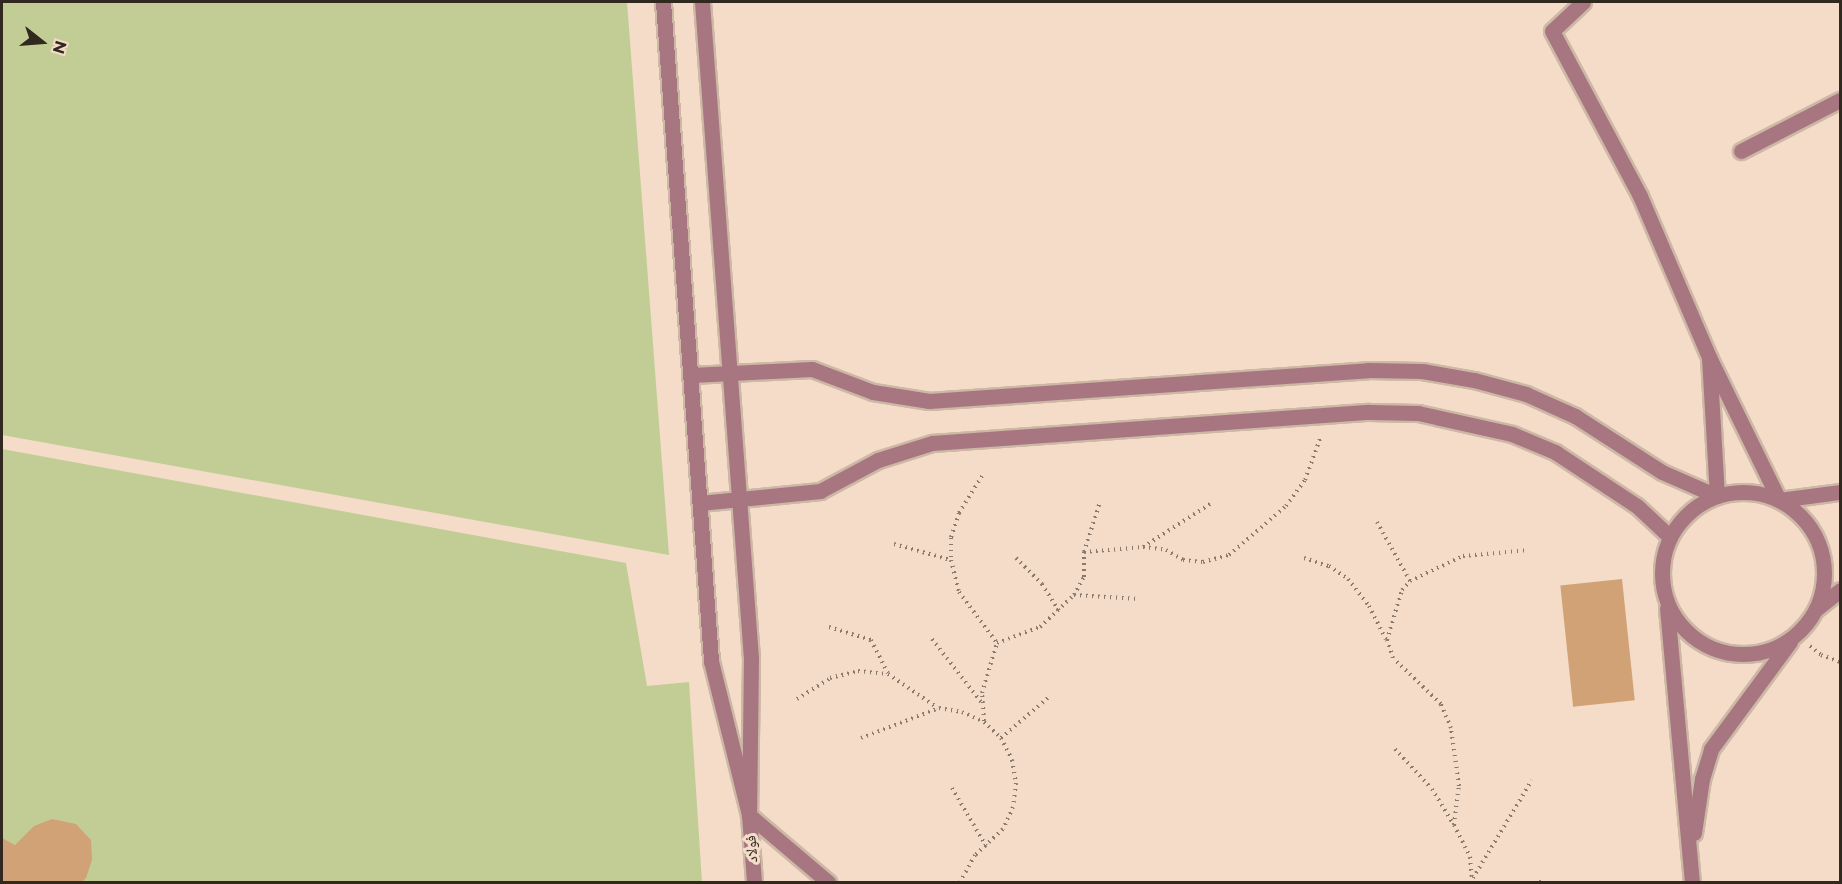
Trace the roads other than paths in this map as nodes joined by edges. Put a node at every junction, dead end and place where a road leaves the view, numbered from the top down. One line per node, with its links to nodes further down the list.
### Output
1 (663, 2): 8 (lane)
2 (702, 2): 7 (lane)
3 (1584, 2): 6 (lane)
4 (1840, 100): 5 (lane)
5 (1741, 151)
6 (1709, 357): 10 (lane); 12 (lane)
7 (730, 373): 8 (lane); 10 (lane); 11 (lane)
8 (691, 375): 13 (lane)
9 (1840, 492): 12 (lane)
10 (1717, 496): 12 (lane); 14 (lane)
11 (739, 499): 13 (lane); 14 (lane); 19 (lane)
12 (1779, 500): 17 (lane)
13 (700, 503): 19 (lane)
14 (1670, 537): 16 (lane)
15 (1840, 590): 17 (lane)
16 (1666, 599): 18 (lane); 20 (lane)
17 (1816, 609): 18 (lane)
18 (1796, 634): 20 (lane)
19 (749, 814): 21 (lane, فولاد); 22 (lane)
20 (1690, 860): 23 (lane)
21 (754, 882)
22 (828, 882)
23 (1692, 882)

